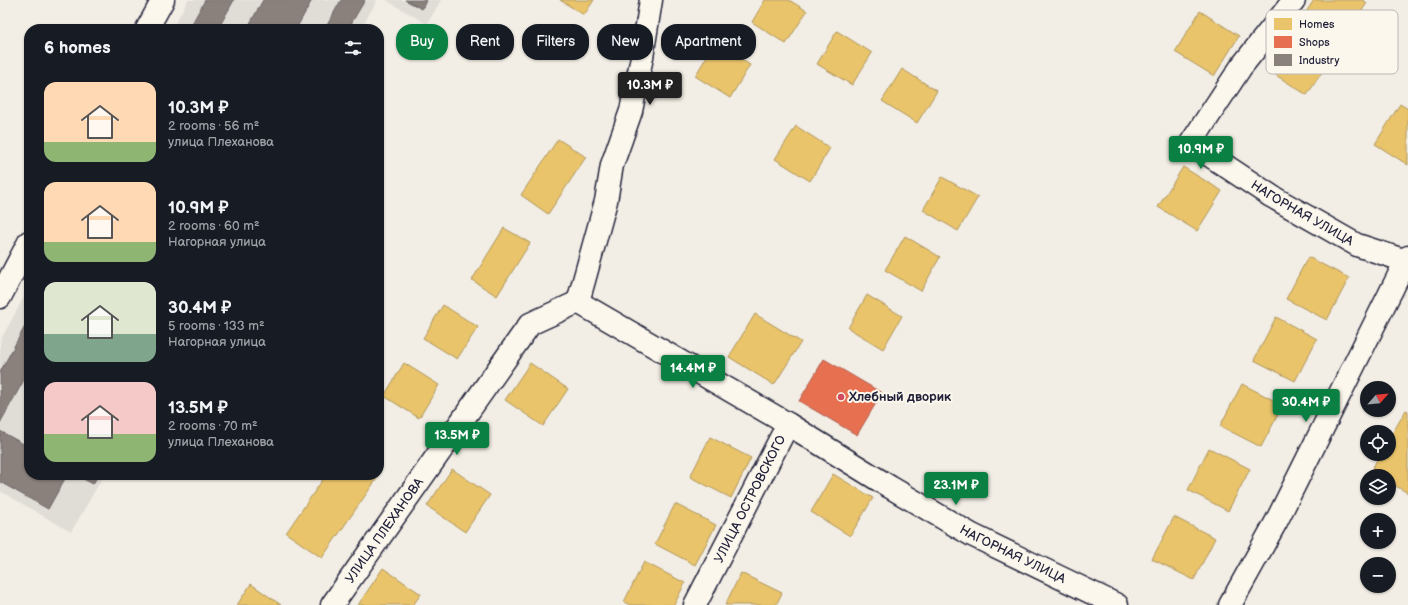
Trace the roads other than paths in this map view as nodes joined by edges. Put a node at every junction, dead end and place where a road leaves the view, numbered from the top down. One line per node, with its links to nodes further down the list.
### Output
1 (163, 0): 5 (street)
2 (651, 0): 10 (street)
3 (1294, 0): 4 (street, НАГОРНАЯ УЛИЦА)
4 (1286, 10)
5 (150, 24)
6 (1266, 35): 8 (street, НАГОРНАЯ УЛИЦА)
7 (24, 251): 9 (street)
8 (1407, 259): 15 (street, НАГОРНАЯ УЛИЦА)
9 (0, 297)
10 (578, 302): 11 (street, УЛИЦА ОСТРОВСКОГО); 12 (street, УЛИЦА ПЛЕХАНОВА)
11 (788, 424): 13 (street, УЛИЦА ОСТРОВСКОГО); 14 (street, НАГОРНАЯ УЛИЦА)
12 (332, 605)
13 (695, 605)
14 (1117, 605)
15 (1230, 605)

